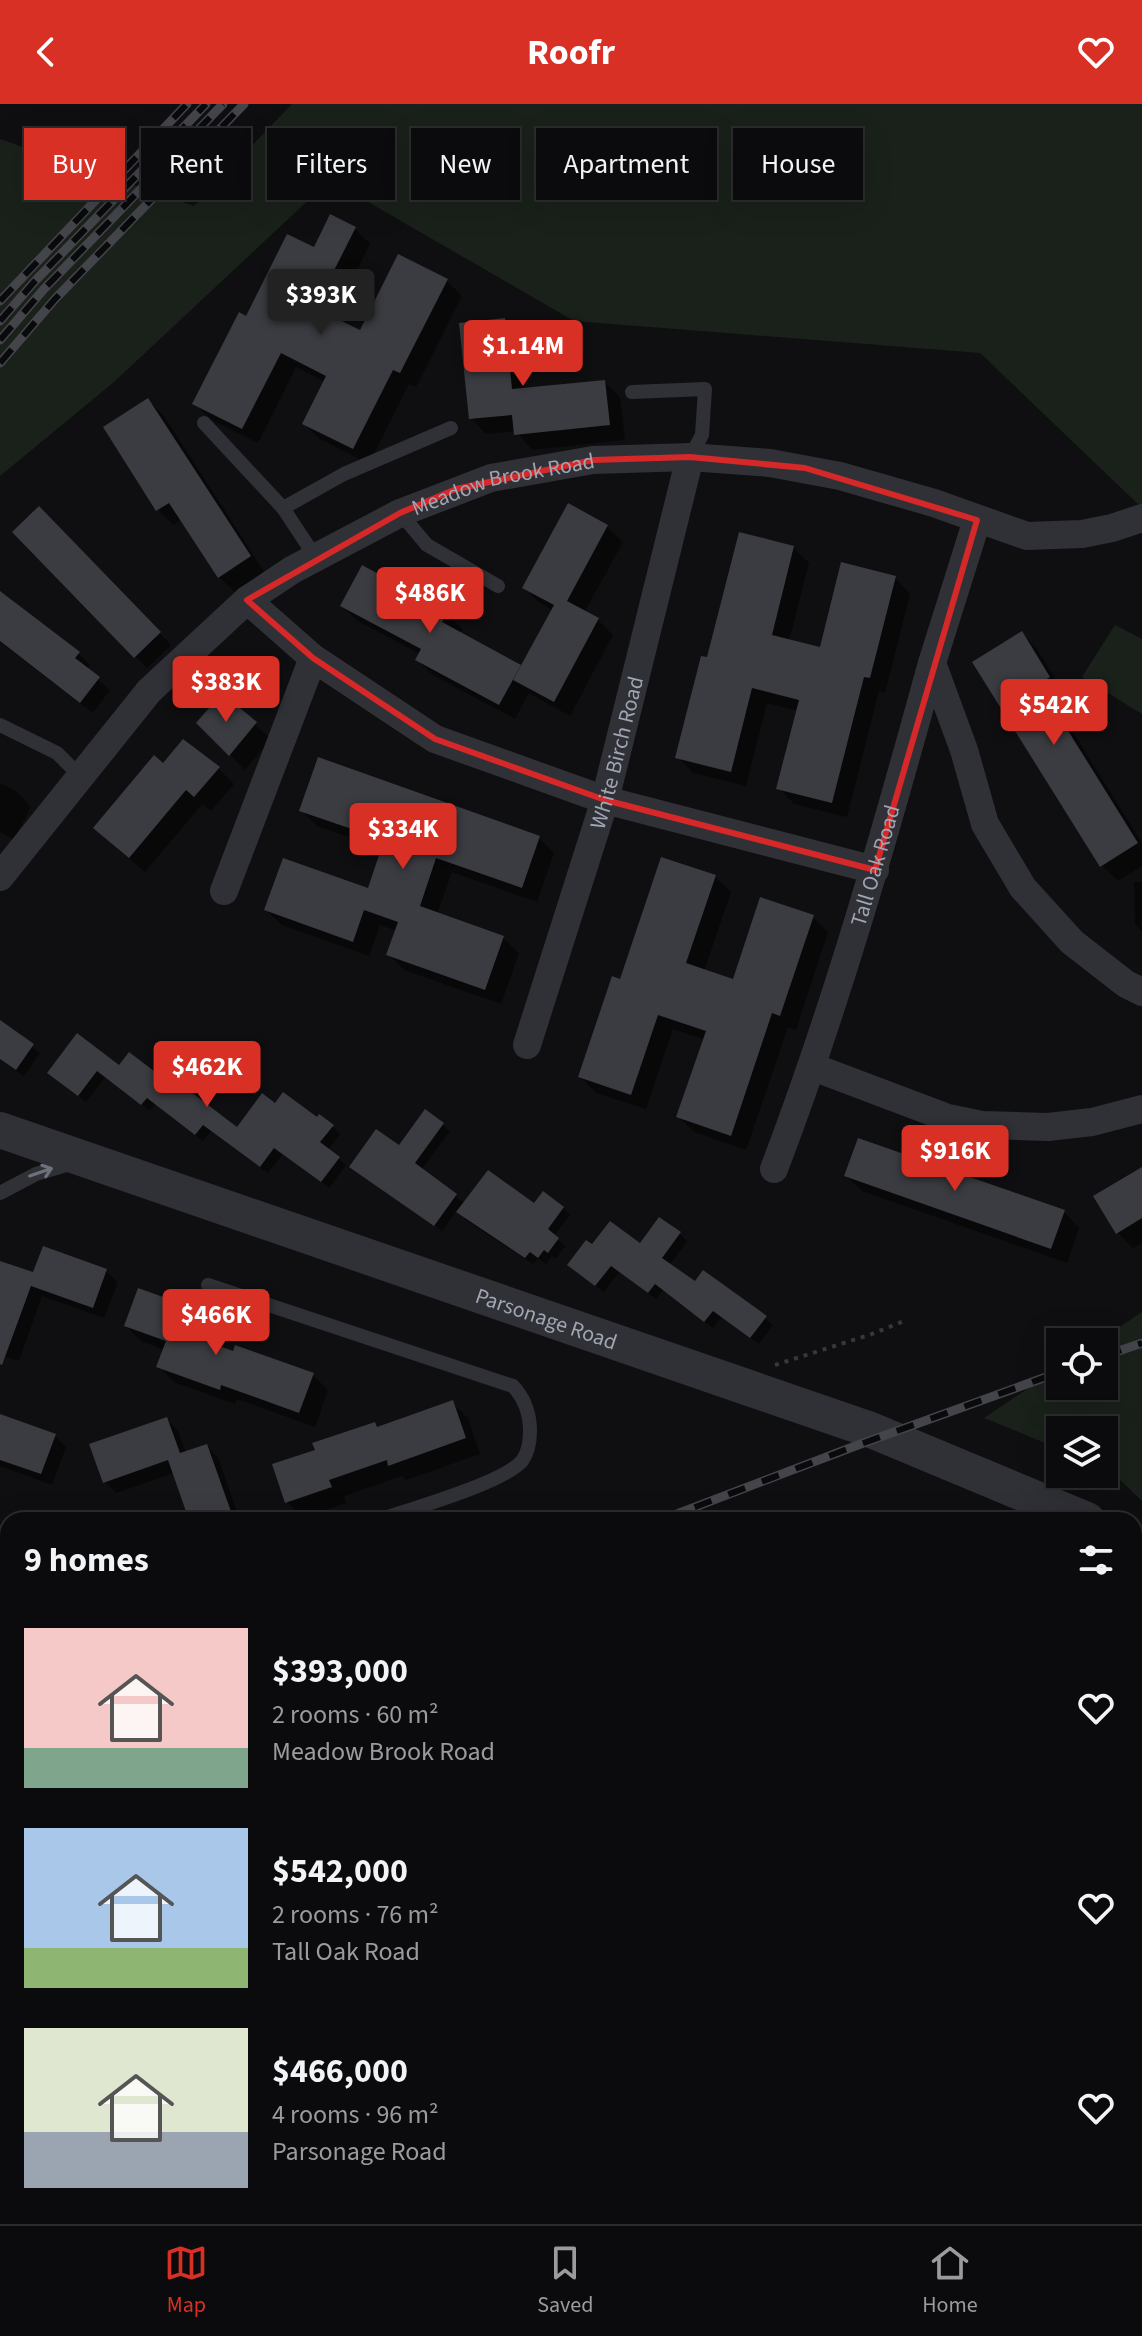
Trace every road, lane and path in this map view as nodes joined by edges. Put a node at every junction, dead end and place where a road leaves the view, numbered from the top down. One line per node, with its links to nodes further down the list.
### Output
1 (632, 392): 4 (lane)
2 (204, 423): 5 (lane)
3 (451, 428): 5 (lane)
4 (690, 457): 6 (street, Meadow Brook Road); 8 (street, Meadow Brook Road); 16 (street, White Birch Road)
5 (283, 508): 9 (lane)
6 (400, 513): 9 (street, Meadow Brook Road); 10 (lane)
7 (1142, 518): 8 (street, Meadow Brook Road)
8 (977, 520): 13 (street, Tall Oak Road)
9 (316, 558): 11 (street, Meadow Brook Road)
10 (498, 586)
11 (247, 600): 12 (street); 15 (street, Meadow Brook Road)
12 (313, 658): 16 (street); 19 (street)
13 (932, 663): 17 (street, Tall Oak Road); 20 (street)
14 (0, 725): 15 (lane)
15 (81, 777): 18 (street, Meadow Brook Road)
16 (605, 800): 17 (street); 21 (street, White Birch Road)
17 (875, 870): 22 (street, Tall Oak Road)
18 (0, 877)
19 (224, 891)
20 (1142, 992)
21 (527, 1045)
22 (813, 1067): 23 (street); 26 (street, Tall Oak Road)
23 (1142, 1109)
24 (3, 1135): 25 (street, Parsonage Road)
25 (86, 1159): 27 (lane, one-way to 25); 30 (street, Parsonage Road)
26 (774, 1169)
27 (0, 1193)
28 (208, 1285): 31 (lane)
29 (904, 1321): 30 (path)
30 (722, 1379): 32 (street, Parsonage Road)
31 (402, 1512)
32 (1063, 1512)

